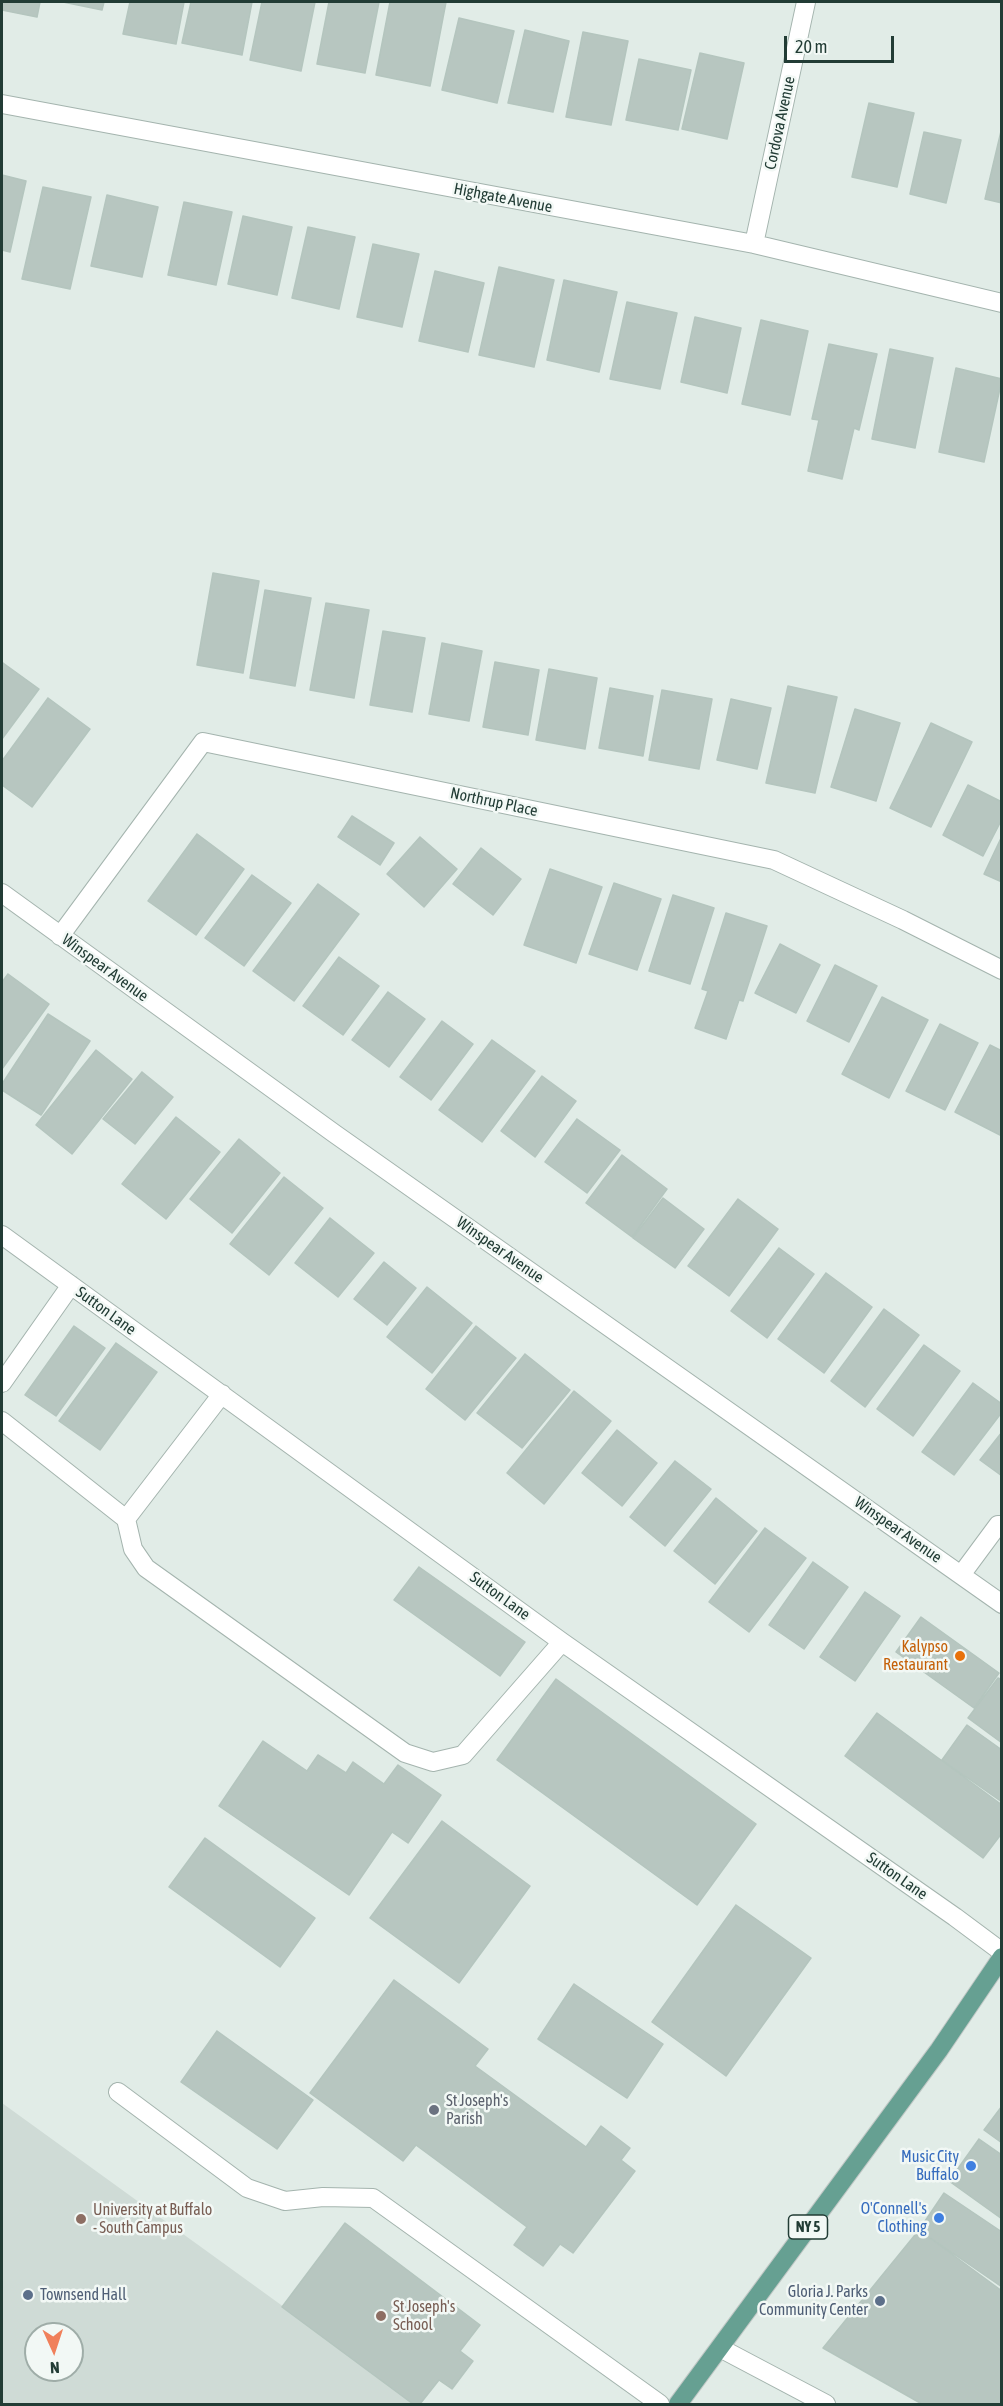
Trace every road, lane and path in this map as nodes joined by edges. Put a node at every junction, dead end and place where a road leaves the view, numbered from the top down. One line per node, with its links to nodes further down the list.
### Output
1 (806, 2): 3 (street, Cordova Avenue)
2 (2, 104): 3 (street, Highgate Avenue)
3 (754, 244): 4 (street, Highgate Avenue)
4 (1002, 303)
5 (2, 893): 6 (street, Winspear Avenue)
6 (60, 936): 7 (street, Northrup Place); 15 (street, Winspear Avenue)
7 (1002, 970)
8 (2, 1235): 9 (street, Sutton Lane)
9 (71, 1285): 10 (street); 11 (street, Sutton Lane)
10 (2, 1383)
11 (222, 1394): 13 (street); 17 (street, Sutton Lane)
12 (2, 1421): 13 (street)
13 (126, 1520): 17 (street)
14 (1002, 1525): 15 (street)
15 (961, 1575): 16 (street, Winspear Avenue)
16 (1002, 1604)
17 (562, 1641): 18 (street, Sutton Lane)
18 (1002, 1952)
19 (1002, 1958): 20 (main road, NY 5)
20 (996, 1975): 22 (main road, NY 5)
21 (118, 2092): 23 (street)
22 (720, 2348): 24 (main road, NY 5); 25 (street)
23 (660, 2404)
24 (678, 2404)
25 (826, 2404)

